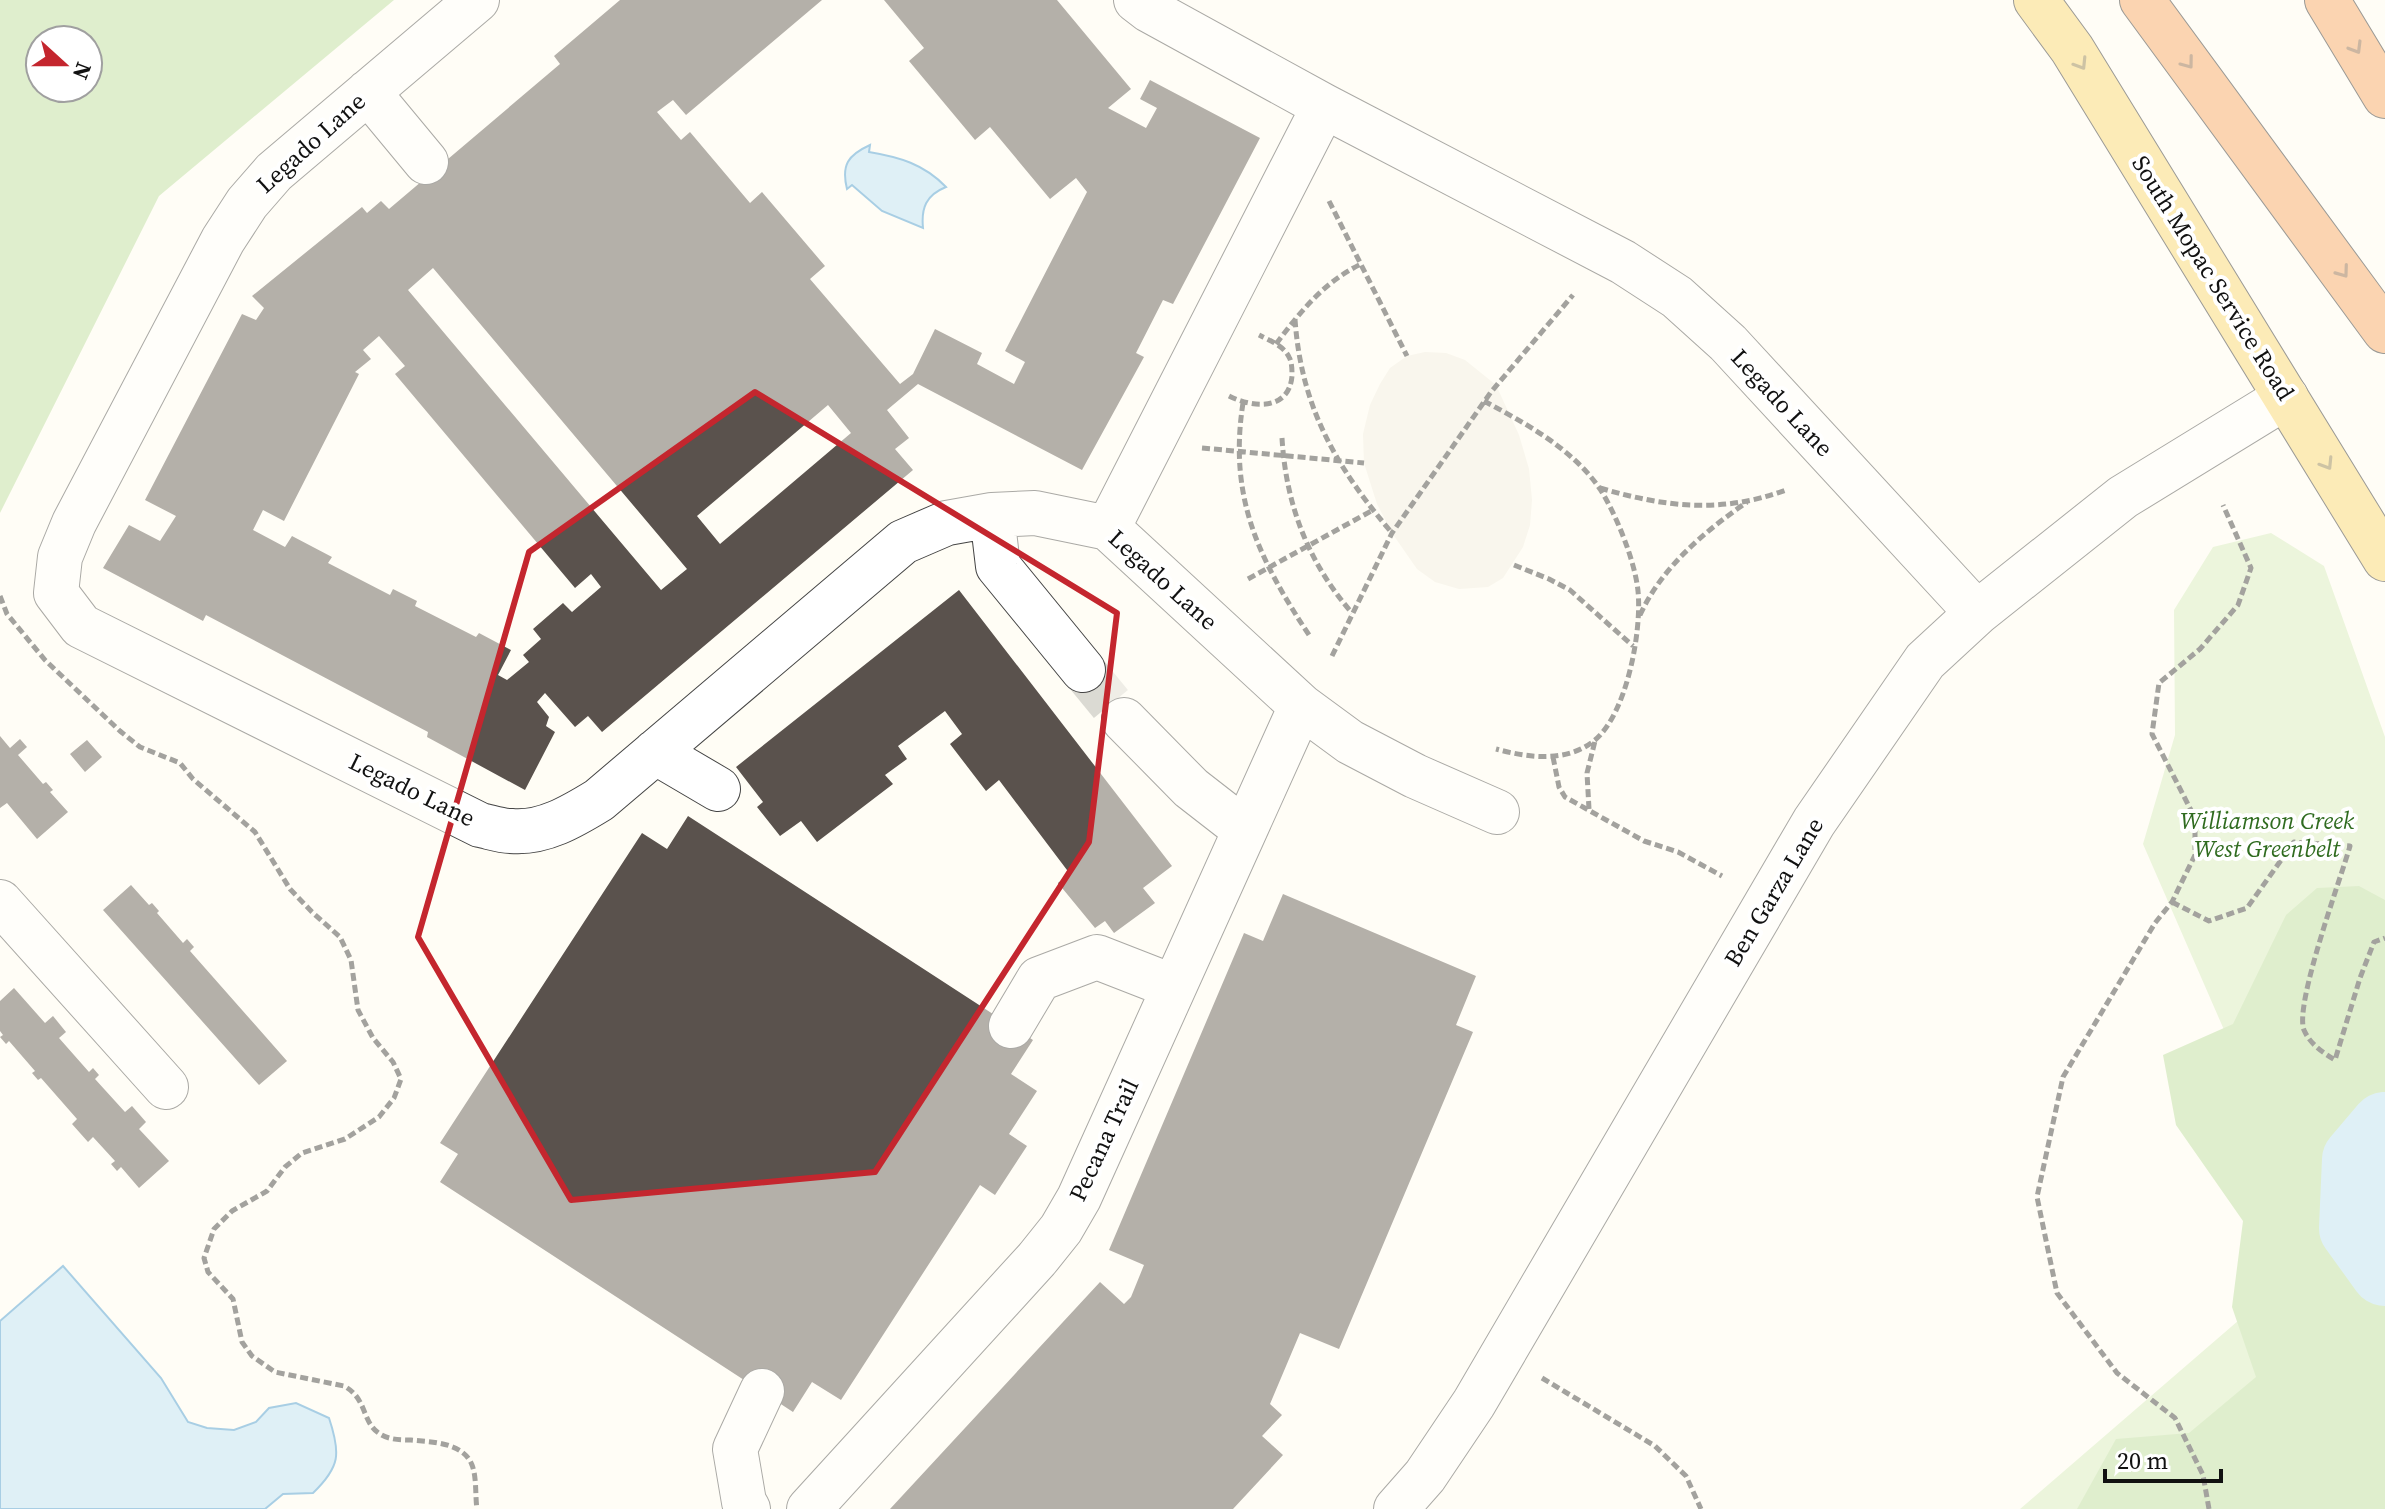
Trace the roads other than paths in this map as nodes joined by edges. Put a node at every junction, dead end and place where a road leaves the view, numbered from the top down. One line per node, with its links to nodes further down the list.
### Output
1 (477, 0): 6 (street, Legado Lane)
2 (1136, 0): 8 (street, Legado Lane)
3 (2036, 0): 11 (main road, South Mopac Service Road, one-way to 11)
4 (2142, 0): 10 (highway, one-way to 10)
5 (2327, 0): 7 (highway, one-way to 7)
6 (368, 92): 9 (street); 19 (street, Legado Lane)
7 (2385, 96)
8 (1324, 106): 13 (street); 15 (street, Legado Lane)
9 (426, 162)
10 (2385, 331)
11 (2286, 397): 14 (main road, South Mopac Service Road, one-way to 14); 15 (street, Ben Garza Lane)
12 (992, 515): 13 (street, Legado Lane); 16 (street); 19 (street, Legado Lane)
13 (1108, 528): 17 (street, Legado Lane)
14 (2385, 559)
15 (1977, 613): 30 (street, Ben Garza Lane)
16 (1083, 670)
17 (1301, 706): 21 (street, Legado Lane); 22 (street, Pecana Trail)
18 (1124, 720): 22 (street)
19 (655, 752): 20 (street)
20 (718, 789)
21 (1497, 812)
22 (1245, 830): 24 (street, Pecana Trail)
23 (0, 902): 26 (street)
24 (1174, 987): 25 (street); 29 (street, Pecana Trail)
25 (1011, 1026)
26 (166, 1087)
27 (762, 1391): 28 (street)
28 (748, 1509)
29 (809, 1509)
30 (1396, 1509)

